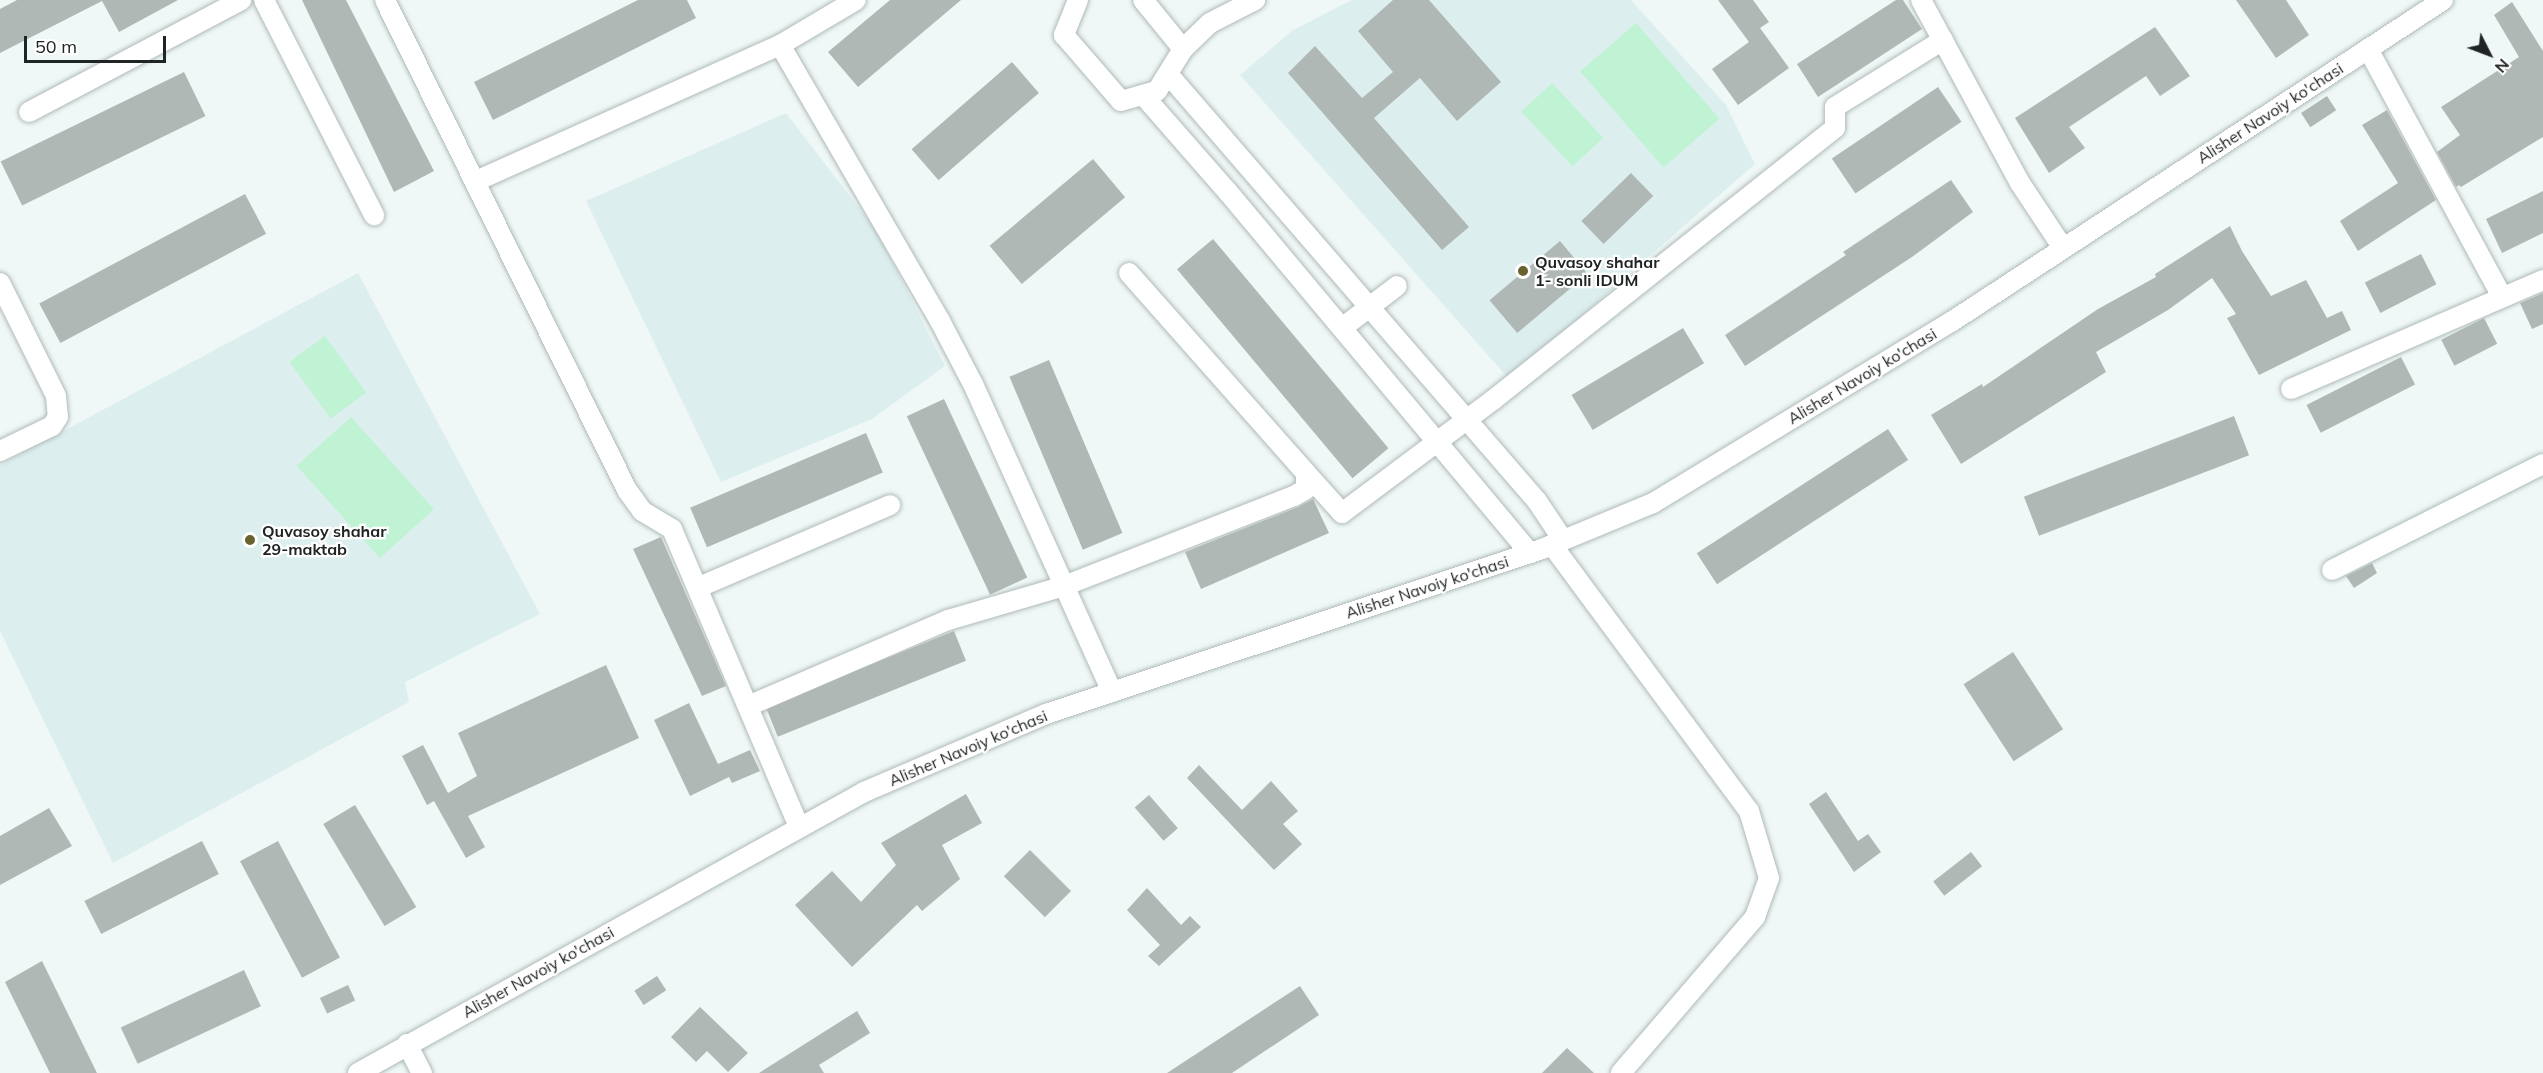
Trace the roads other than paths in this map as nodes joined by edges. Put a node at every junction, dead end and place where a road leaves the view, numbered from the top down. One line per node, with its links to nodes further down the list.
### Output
1 (241, 0): 16 (street)
2 (264, 0): 18 (street)
3 (385, 0): 17 (street)
4 (856, 0): 11 (street)
5 (1078, 0): 15 (street)
6 (1143, 0): 12 (street)
7 (1255, 0): 12 (street)
8 (1921, 0): 10 (street)
9 (2443, 0): 13 (street, Alisher Navoiy ko'chasi)
10 (1943, 40): 19 (street); 28 (street)
11 (780, 45): 17 (street); 37 (street)
12 (1183, 49): 14 (street)
13 (2368, 49): 19 (street, Alisher Navoiy ko'chasi); 24 (street)
14 (1168, 74): 15 (street); 25 (street)
15 (1143, 95): 26 (street)
16 (29, 112)
17 (476, 181): 38 (street)
18 (374, 215)
19 (2063, 248): 34 (street, Alisher Navoiy ko'chasi)
20 (1129, 273): 32 (street)
21 (2543, 280): 24 (street)
22 (0, 283): 30 (street)
23 (1397, 286): 25 (street)
24 (2502, 297): 27 (street)
25 (1370, 307): 26 (street); 28 (street)
26 (1342, 328): 29 (street)
27 (2291, 389)
28 (1467, 420): 29 (street); 34 (street)
29 (1436, 441): 32 (street); 35 (street)
30 (0, 451)
31 (2543, 464): 36 (street)
32 (1306, 473): 37 (street)
33 (890, 505): 38 (street)
34 (1557, 543): 35 (street, Alisher Navoiy ko'chasi); 45 (street)
35 (1530, 553): 39 (street, Alisher Navoiy ko'chasi)
36 (2332, 570)
37 (1064, 586): 39 (street); 40 (street)
38 (699, 587): 40 (street)
39 (1112, 692): 41 (street, Alisher Navoiy ko'chasi)
40 (748, 706): 41 (street)
41 (799, 827): 42 (street, Alisher Navoiy ko'chasi)
42 (407, 1044): 43 (street, Alisher Navoiy ko'chasi); 44 (street)
43 (358, 1073)
44 (422, 1073)
45 (1621, 1073)

